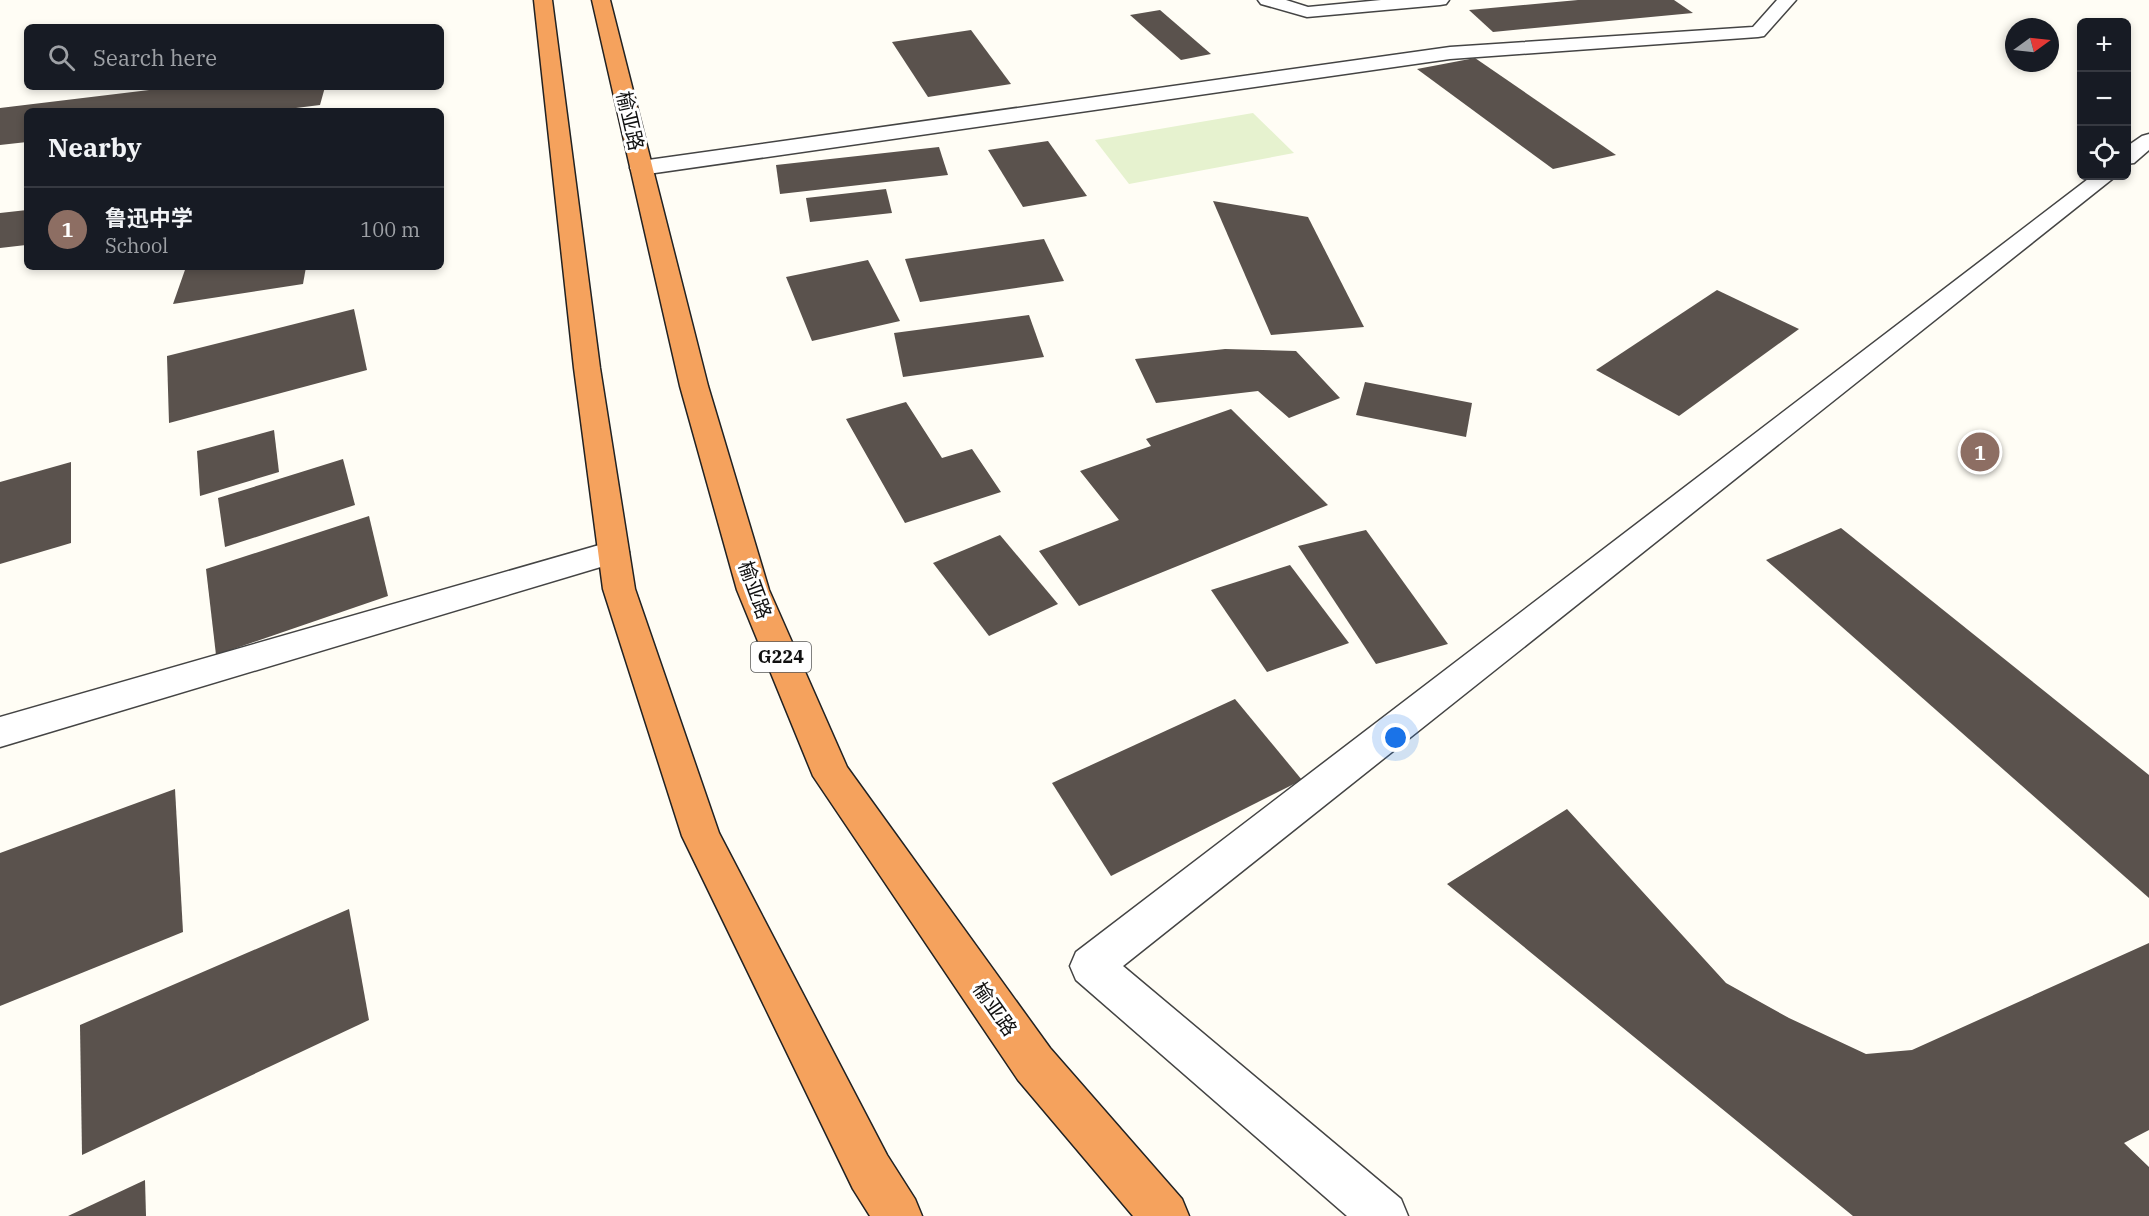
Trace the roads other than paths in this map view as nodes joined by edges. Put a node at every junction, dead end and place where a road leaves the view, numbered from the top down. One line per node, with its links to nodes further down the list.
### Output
1 (543, 0): 10 (highway)
2 (602, 0): 8 (highway, 榆亚路 / G224)
3 (1268, 0): 4 (street)
4 (1440, 0)
5 (1787, 0): 8 (street)
6 (2149, 140): 7 (street)
7 (2131, 155)
8 (641, 168): 13 (highway, 榆亚路 / G224)
9 (2100, 180): 14 (street)
10 (613, 552): 11 (street); 12 (highway)
11 (0, 732)
12 (898, 1216)
13 (1165, 1216)
14 (1384, 1216)

